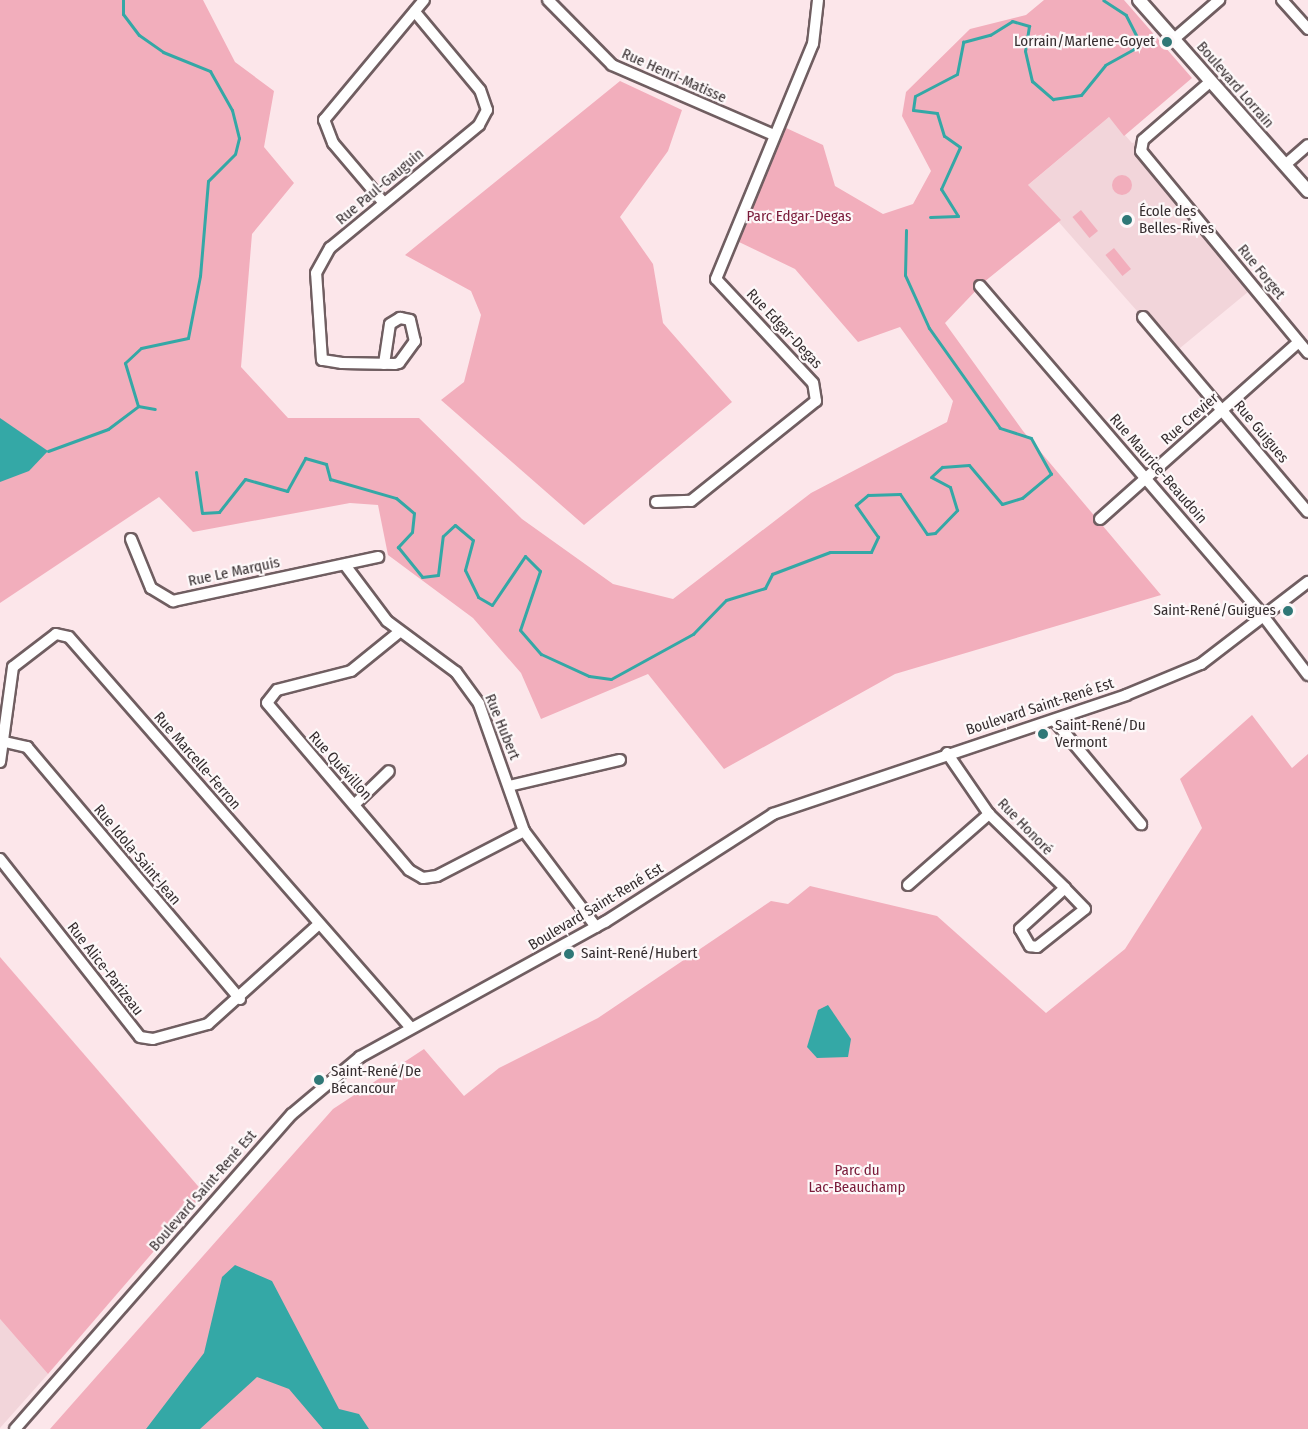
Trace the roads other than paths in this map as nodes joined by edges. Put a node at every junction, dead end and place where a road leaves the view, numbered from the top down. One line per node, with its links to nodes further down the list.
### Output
1 (424, 0): 7 (street)
2 (549, 0): 11 (street, Rue Henri-Matisse)
3 (818, 0): 11 (street, Rue Edgar-Degas)
4 (1139, 0): 9 (main road, Boulevard Lorrain)
5 (1220, 0): 9 (street)
6 (1282, 0): 8 (street)
7 (414, 12): 15 (street); 15 (street, Rue Paul-Gauguin)
8 (1308, 29)
9 (1174, 39): 10 (main road, Boulevard Lorrain)
10 (1211, 81): 13 (main road, Boulevard Lorrain); 18 (street, Rue Forget)
11 (774, 135): 23 (street, Rue Edgar-Degas)
12 (1308, 146): 13 (street)
13 (1285, 165): 14 (main road, Boulevard Lorrain)
14 (1308, 191)
15 (383, 202): 20 (street, Rue Paul-Gauguin)
16 (980, 286): 22 (street, Rue Maurice-Beaudoin)
17 (1143, 317): 21 (street, Rue Guigues)
18 (1299, 342): 19 (street, Rue Forget); 21 (street, Rue Crevier)
19 (1308, 353)
20 (384, 364)
21 (1222, 411): 22 (street, Rue Crevier); 24 (street, Rue Guigues)
22 (1147, 477): 25 (street, Rue Crevier); 30 (street, Rue Maurice-Beaudoin)
23 (656, 502)
24 (1308, 512)
25 (1100, 519)
26 (131, 539): 28 (street, Rue Le Marquis)
27 (378, 557): 28 (street, Rue Le Marquis)
28 (345, 565): 31 (street, Rue Hubert)
29 (1308, 582): 30 (street, Boulevard Saint-René Est)
30 (1264, 620): 32 (street, Rue Maurice-Beaudoin); 33 (street, Boulevard Saint-René Est)
31 (398, 633): 39 (street, Rue Hubert); 40 (street, Rue Quévillon)
32 (1308, 675)
33 (1054, 720): 35 (street, Boulevard Saint-René Est); 42 (street)
34 (5, 742): 37 (street, Rue Marcelle-Ferron); 47 (street, Rue Marcelle-Ferron); 49 (street, Rue Idola-Saint-Jean)
35 (947, 753): 41 (street, Rue Honoré); 48 (street, Boulevard Saint-René Est)
36 (620, 760): 39 (street)
37 (0, 762)
38 (389, 771): 40 (street)
39 (508, 786): 43 (street, Rue Hubert)
40 (355, 804): 43 (street, Rue Quévillon)
41 (989, 814): 45 (street); 46 (street, Rue Honoré)
42 (1142, 824)
43 (524, 831): 48 (street, Rue Hubert)
44 (0, 859): 49 (street, Rue Alice-Parizeau)
45 (908, 885)
46 (1065, 888): 46 (street, Rue Honoré)
47 (319, 924): 49 (street, Rue Alice-Parizeau); 50 (street, Rue Marcelle-Ferron)
48 (596, 927): 50 (street, Boulevard Saint-René Est)
49 (240, 999)
50 (411, 1028): 51 (street, Boulevard Saint-René Est)
51 (15, 1429)

